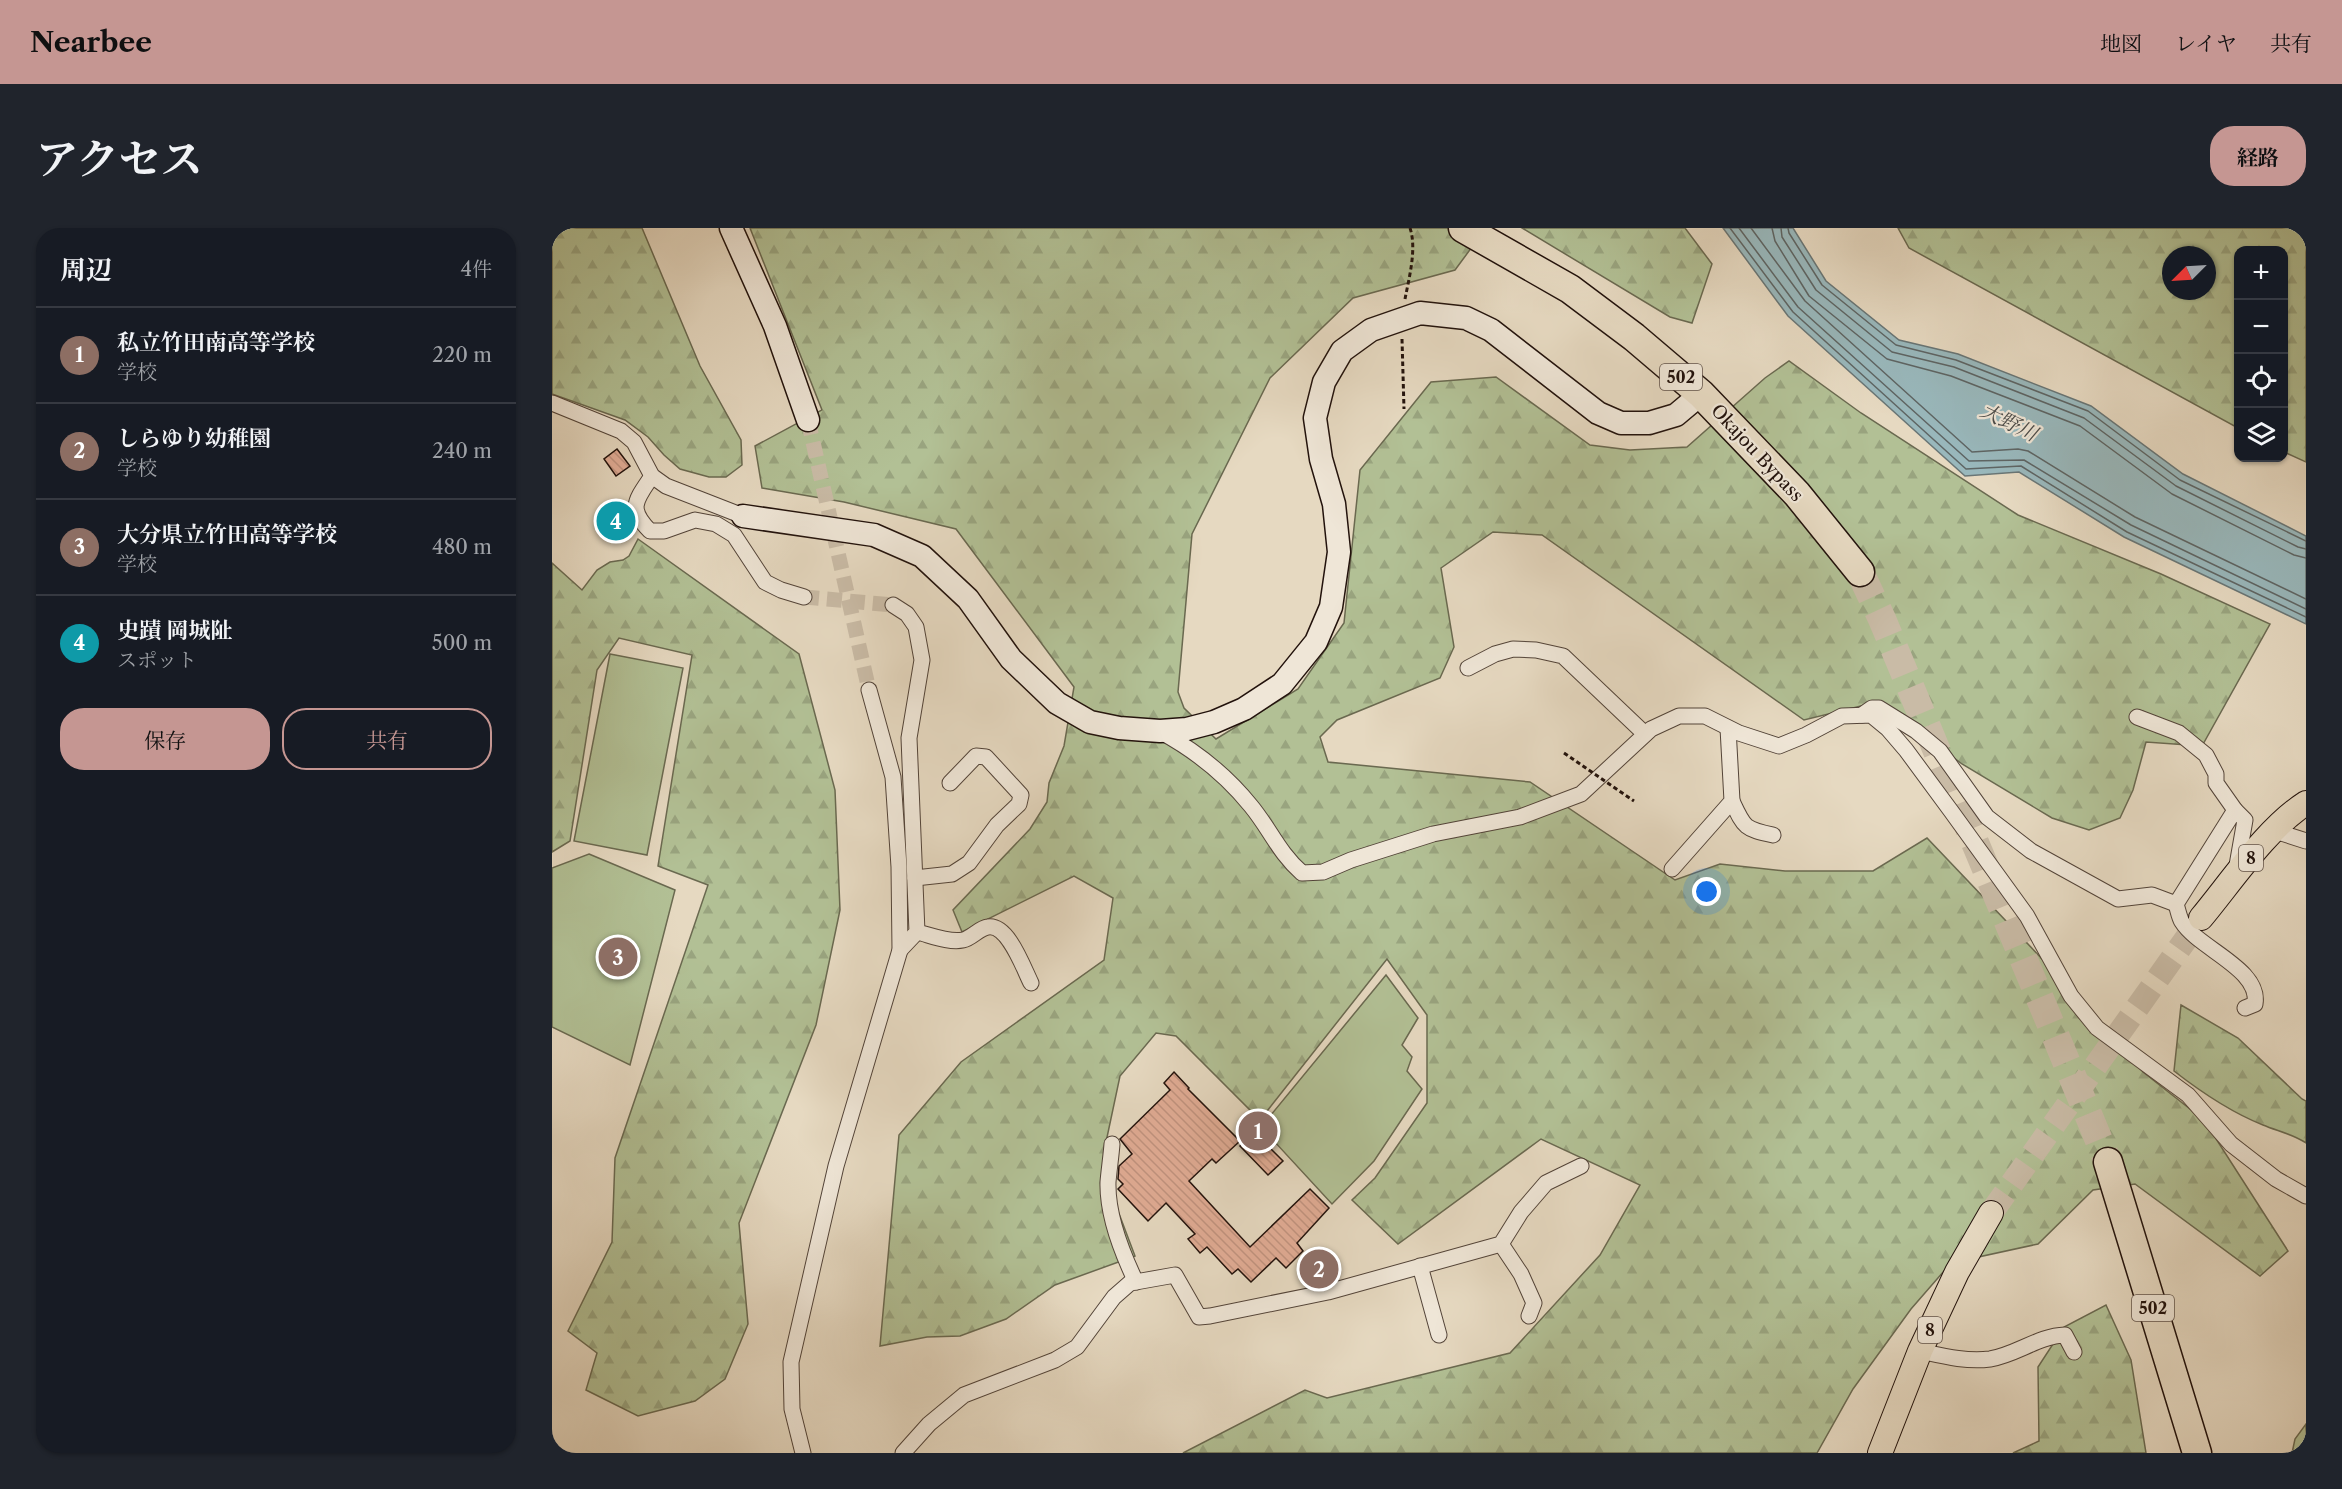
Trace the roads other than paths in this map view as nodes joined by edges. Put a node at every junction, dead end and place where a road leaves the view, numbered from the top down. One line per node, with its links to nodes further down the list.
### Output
1 (731, 228): 5 (street)
2 (1463, 228): 3 (highway, Okajou Bypass / 502)
3 (1701, 394): 8 (highway, Okajou Bypass / 502); 16 (street)
4 (552, 403): 6 (street)
5 (808, 420)
6 (652, 476): 7 (street); 9 (street)
7 (743, 516): 16 (street)
8 (1860, 572)
9 (804, 597)
10 (893, 605): 27 (street)
11 (1468, 668): 17 (street)
12 (869, 690): 31 (street)
13 (1861, 716): 15 (street); 28 (street); 37 (street)
14 (2137, 717): 21 (street)
15 (1728, 728): 17 (street); 19 (street)
16 (1160, 731): 17 (street)
17 (1645, 734)
18 (950, 783): 27 (street)
19 (1732, 801): 23 (street); 25 (street)
20 (2306, 803): 22 (main road, 8)
21 (2235, 810): 26 (street); 28 (street)
22 (2275, 831): 24 (street); 26 (main road, 8)
23 (1773, 835)
24 (2306, 841)
25 (1672, 869)
26 (2235, 877): 29 (main road, 8)
27 (915, 878): 30 (street)
28 (2176, 904): 33 (street)
29 (2201, 918)
30 (917, 932): 31 (street); 32 (street)
31 (900, 950): 46 (street)
32 (1031, 983)
33 (2245, 1008)
34 (1112, 1144): 41 (street)
35 (2108, 1162): 49 (highway, 502)
36 (1581, 1166): 39 (street)
37 (2306, 1196)
38 (1991, 1213): 44 (main road, 8)
39 (1501, 1244): 40 (street); 42 (street)
40 (1420, 1266): 41 (street); 43 (street)
41 (1136, 1282): 47 (street)
42 (1529, 1316)
43 (1439, 1335)
44 (1920, 1351): 45 (street); 48 (main road, 8)
45 (2074, 1352)
46 (803, 1453)
47 (903, 1453)
48 (1880, 1453)
49 (2196, 1453)

